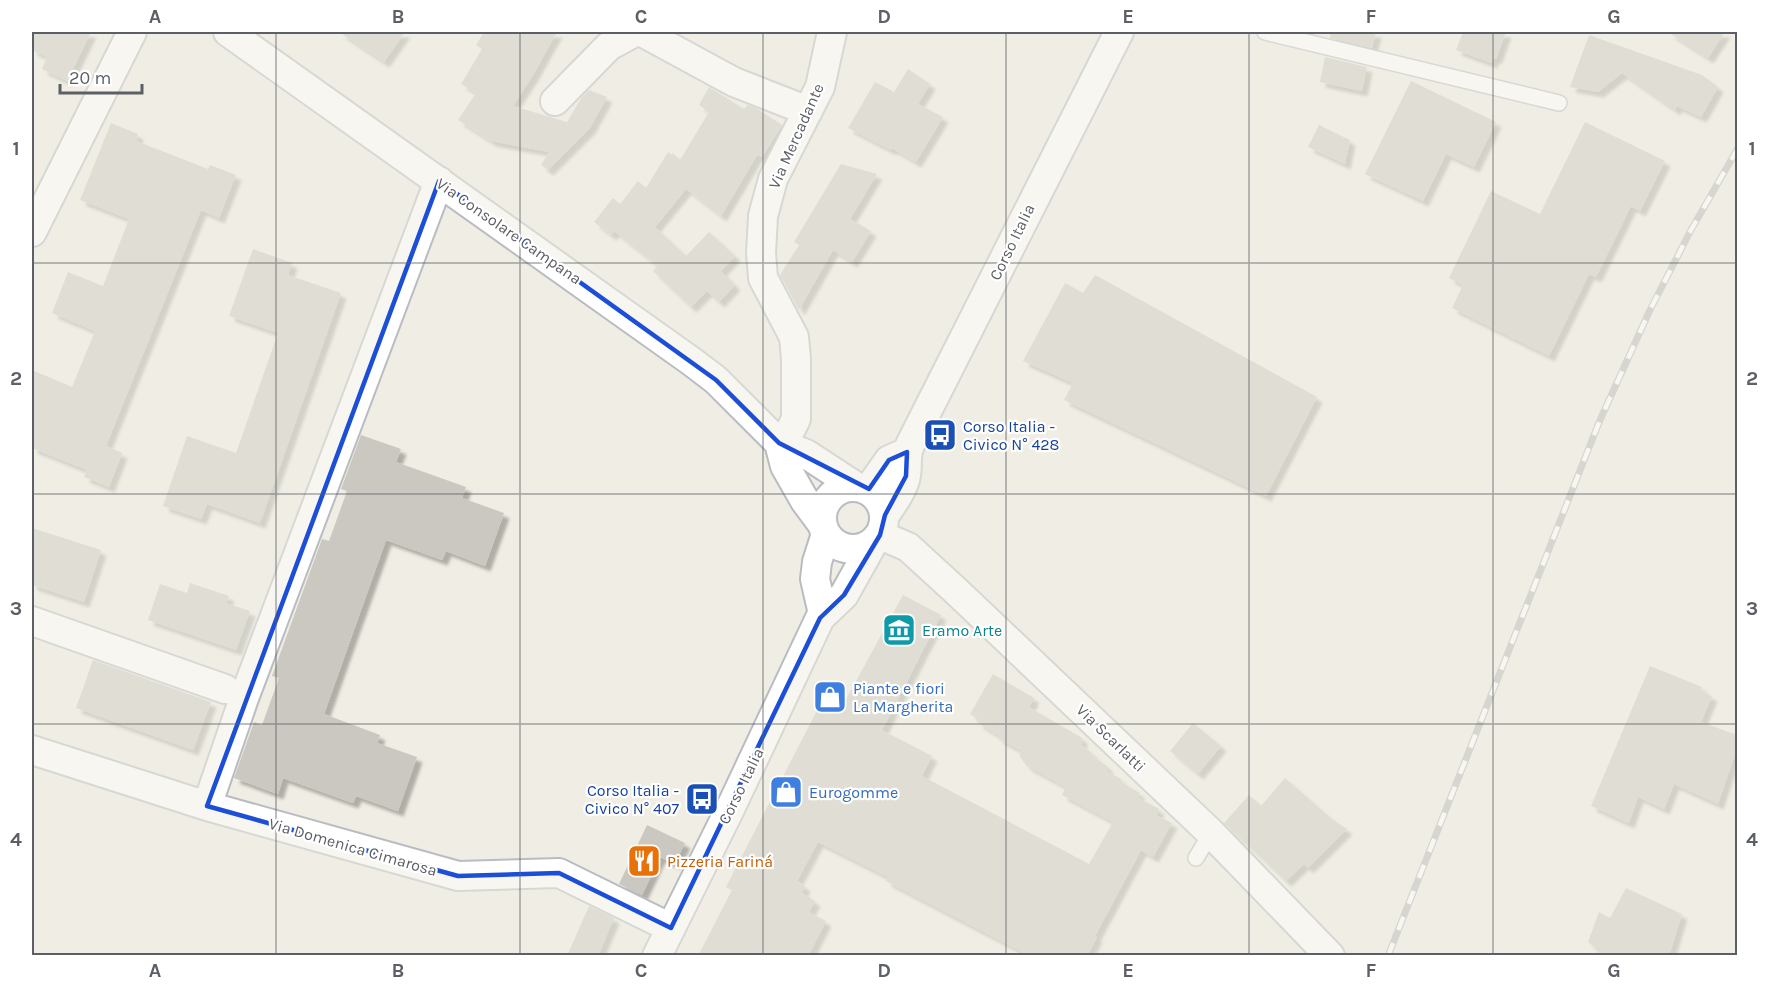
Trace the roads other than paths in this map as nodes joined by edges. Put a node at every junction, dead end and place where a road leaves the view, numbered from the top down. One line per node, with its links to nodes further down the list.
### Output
1 (132, 32): 12 (street)
2 (228, 32): 11 (street, Via Consolare Campana)
3 (635, 32): 8 (street)
4 (642, 32): 10 (street)
5 (832, 32): 10 (street, Via Mercadante)
6 (1119, 32): 14 (street, Corso Italia)
7 (1265, 32): 9 (lane)
8 (555, 101)
9 (1559, 102)
10 (808, 111): 13 (street, Via Mercadante)
11 (439, 181): 13 (street, Via Consolare Campana); 22 (street)
12 (32, 232)
13 (779, 443): 15 (street, Via Consolare Campana); 16 (street, Via Consolare Campana)
14 (907, 452): 15 (street, Corso Italia); 17 (street, Corso Italia)
15 (862, 488): 16 (street); 17 (street)
16 (824, 529): 17 (street); 18 (street)
17 (879, 531): 18 (street, Corso Italia); 23 (street, Via Scarlatti)
18 (822, 614): 25 (street, Corso Italia)
19 (32, 621): 20 (street)
20 (225, 689)
21 (32, 750): 22 (street, Via Domenica Cimarosa)
22 (207, 806): 25 (street, Via Domenica Cimarosa)
23 (1211, 833): 24 (lane); 27 (street, Via Scarlatti)
24 (1196, 858)
25 (671, 928): 26 (street, Corso Italia)
26 (657, 956)
27 (1330, 956)

